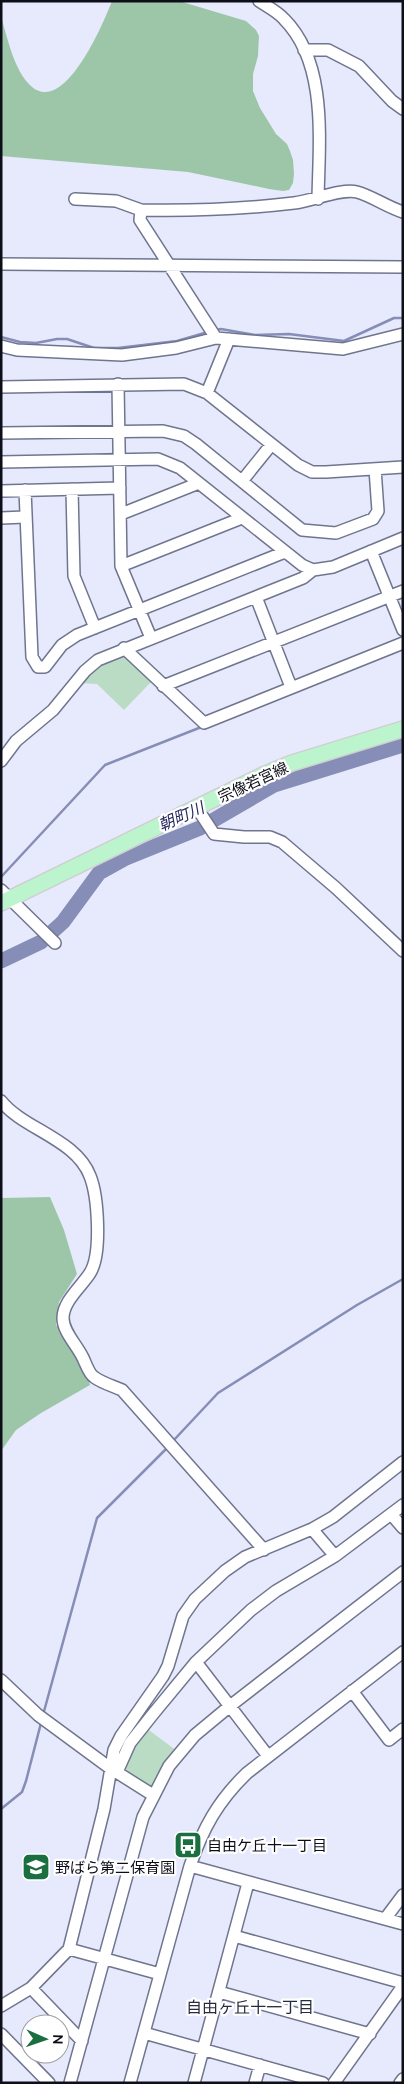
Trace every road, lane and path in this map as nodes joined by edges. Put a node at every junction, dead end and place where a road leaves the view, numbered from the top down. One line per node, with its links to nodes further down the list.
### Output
1 (260, 1): 2 (street)
2 (304, 50): 3 (street); 5 (street)
3 (403, 109)
4 (74, 199): 6 (street)
5 (318, 199): 6 (street); 7 (street)
6 (141, 210): 9 (street)
7 (403, 212)
8 (1, 264): 9 (street)
9 (171, 266): 10 (street); 12 (street)
10 (403, 267)
11 (403, 334): 13 (street)
12 (216, 338): 13 (street); 14 (street)
13 (229, 339): 17 (street)
14 (1, 346)
15 (118, 384): 16 (street); 17 (street); 18 (street)
16 (1, 386)
17 (206, 393): 20 (street)
18 (119, 431): 19 (street); 21 (street); 25 (street)
19 (1, 433)
20 (271, 445): 24 (street); 25 (street)
21 (120, 459): 22 (street); 26 (street); 27 (street)
22 (1, 462)
23 (403, 467): 24 (street)
24 (376, 470): 25 (street)
25 (242, 481)
26 (199, 483): 31 (street); 34 (street)
27 (120, 488): 28 (street); 31 (street)
28 (72, 489): 29 (street); 44 (street)
29 (25, 490): 30 (street); 32 (street)
30 (1, 491)
31 (121, 514): 38 (street)
32 (25, 517): 33 (street); 44 (street)
33 (1, 518)
34 (242, 518): 37 (street); 38 (street)
35 (403, 538): 36 (street)
36 (371, 551): 39 (street); 42 (street)
37 (285, 552): 39 (street); 43 (street)
38 (121, 566): 43 (street)
39 (313, 570): 41 (street)
40 (403, 591): 42 (street)
41 (256, 597): 46 (street); 47 (street)
42 (389, 597): 45 (street); 47 (street)
43 (140, 610): 44 (street); 46 (street)
44 (95, 628)
45 (403, 630)
46 (151, 638): 49 (street)
47 (274, 642): 50 (street); 51 (street)
48 (403, 644): 51 (street)
49 (124, 648): 50 (street); 54 (street)
50 (163, 686): 51 (street)
51 (291, 687)
52 (403, 730): 55 (main road, 宗像若宮線)
53 (1, 747): 54 (street)
54 (2, 760)
55 (197, 808): 56 (main road, 宗像若宮線); 58 (street)
56 (4, 897): 57 (street)
57 (55, 943)
58 (403, 951)
59 (1, 1101): 65 (street)
60 (403, 1462): 64 (street)
61 (403, 1505): 62 (street)
62 (391, 1514): 63 (street); 66 (street)
63 (403, 1528)
64 (312, 1529): 65 (street); 66 (street)
65 (264, 1550): 75 (street)
66 (335, 1556): 69 (street)
67 (403, 1572): 72 (street)
68 (403, 1652): 71 (street)
69 (196, 1662): 72 (street); 75 (street)
70 (1, 1680): 75 (street)
71 (352, 1691): 73 (street); 74 (street)
72 (230, 1706): 74 (street); 76 (street)
73 (403, 1729)
74 (268, 1756): 77 (street)
75 (114, 1770): 76 (street); 83 (street)
76 (153, 1795): 84 (street)
77 (190, 1866): 78 (street); 85 (street)
78 (248, 1883): 80 (street); 82 (street)
79 (403, 1895): 80 (street)
80 (385, 1919): 81 (street)
81 (403, 1924)
82 (234, 1936): 86 (street); 88 (street)
83 (69, 1949): 84 (street); 87 (street)
84 (104, 1959): 85 (street); 93 (street)
85 (160, 1974): 90 (street)
86 (403, 1984): 92 (street)
87 (31, 1988): 89 (street); 93 (street)
88 (219, 1992): 92 (street); 94 (street)
89 (1, 2006)
90 (144, 2033): 94 (street); 99 (street)
91 (1, 2034): 97 (street)
92 (370, 2034): 103 (street)
93 (82, 2040): 98 (street)
94 (203, 2050): 95 (street); 100 (street)
95 (260, 2065): 101 (street); 102 (street)
96 (403, 2079): 104 (street)
97 (49, 2083)
98 (70, 2083)
99 (130, 2083)
100 (194, 2083)
101 (255, 2083)
102 (323, 2083)
103 (334, 2083)
104 (400, 2083)

